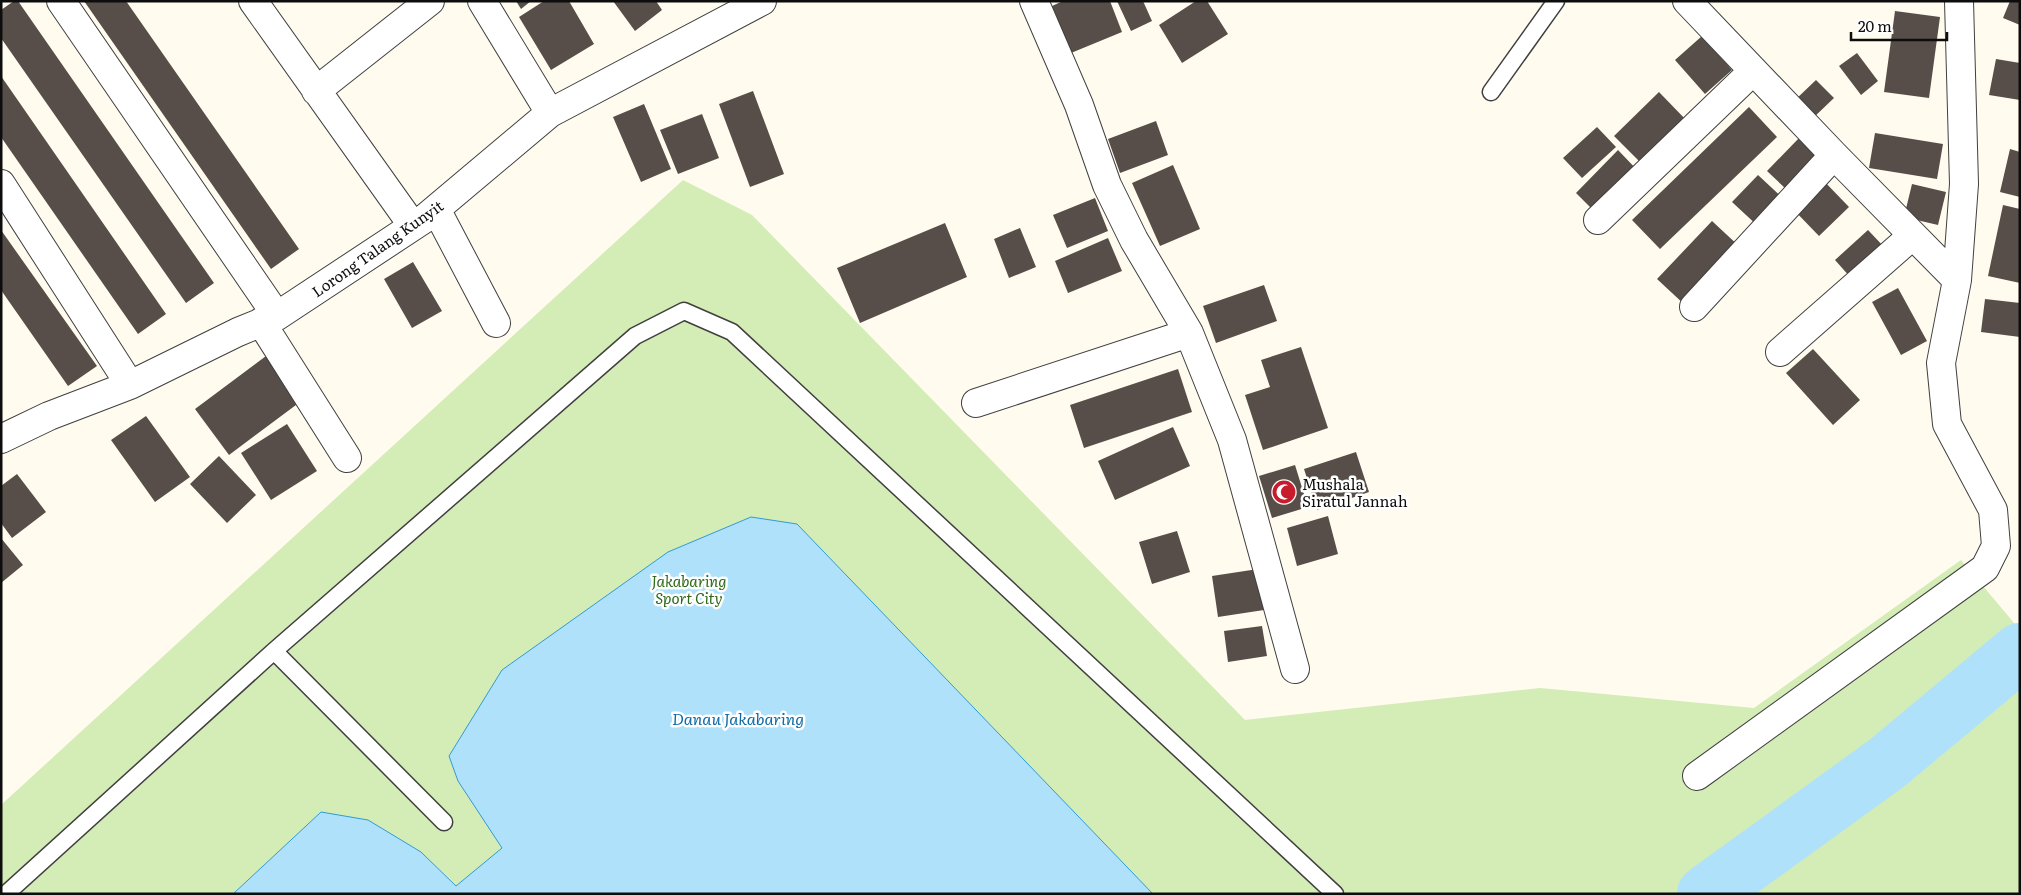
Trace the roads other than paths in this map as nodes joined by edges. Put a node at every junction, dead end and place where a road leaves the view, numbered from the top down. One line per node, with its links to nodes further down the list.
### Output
1 (60, 1): 22 (street)
2 (253, 1): 11 (street)
3 (430, 1): 11 (street)
4 (482, 1): 13 (street)
5 (762, 1): 13 (street, Lorong Talang Kunyit)
6 (1034, 1): 24 (street)
7 (1556, 1): 12 (lane)
8 (1687, 1): 10 (street)
9 (1959, 1): 20 (street)
10 (1754, 71): 14 (street); 17 (street)
11 (316, 91): 18 (street)
12 (1491, 92)
13 (550, 113): 16 (street, Lorong Talang Kunyit)
14 (1834, 155): 19 (street); 21 (street)
15 (1, 184): 26 (street)
16 (436, 209): 18 (street, Lorong Talang Kunyit); 23 (street)
17 (1598, 220)
18 (413, 226): 22 (street, Lorong Talang Kunyit)
19 (1912, 236): 20 (street); 25 (street)
20 (1957, 280): 32 (street)
21 (1694, 307)
22 (269, 319): 26 (street, Lorong Talang Kunyit); 29 (street)
23 (496, 323)
24 (1189, 333): 27 (street); 31 (street)
25 (1780, 352)
26 (130, 385): 28 (street, Lorong Talang Kunyit)
27 (976, 403)
28 (1, 439)
29 (347, 458)
30 (274, 651): 33 (lane); 34 (lane); 35 (lane)
31 (1295, 669)
32 (1697, 776)
33 (444, 822)
34 (6, 894)
35 (1336, 894)

